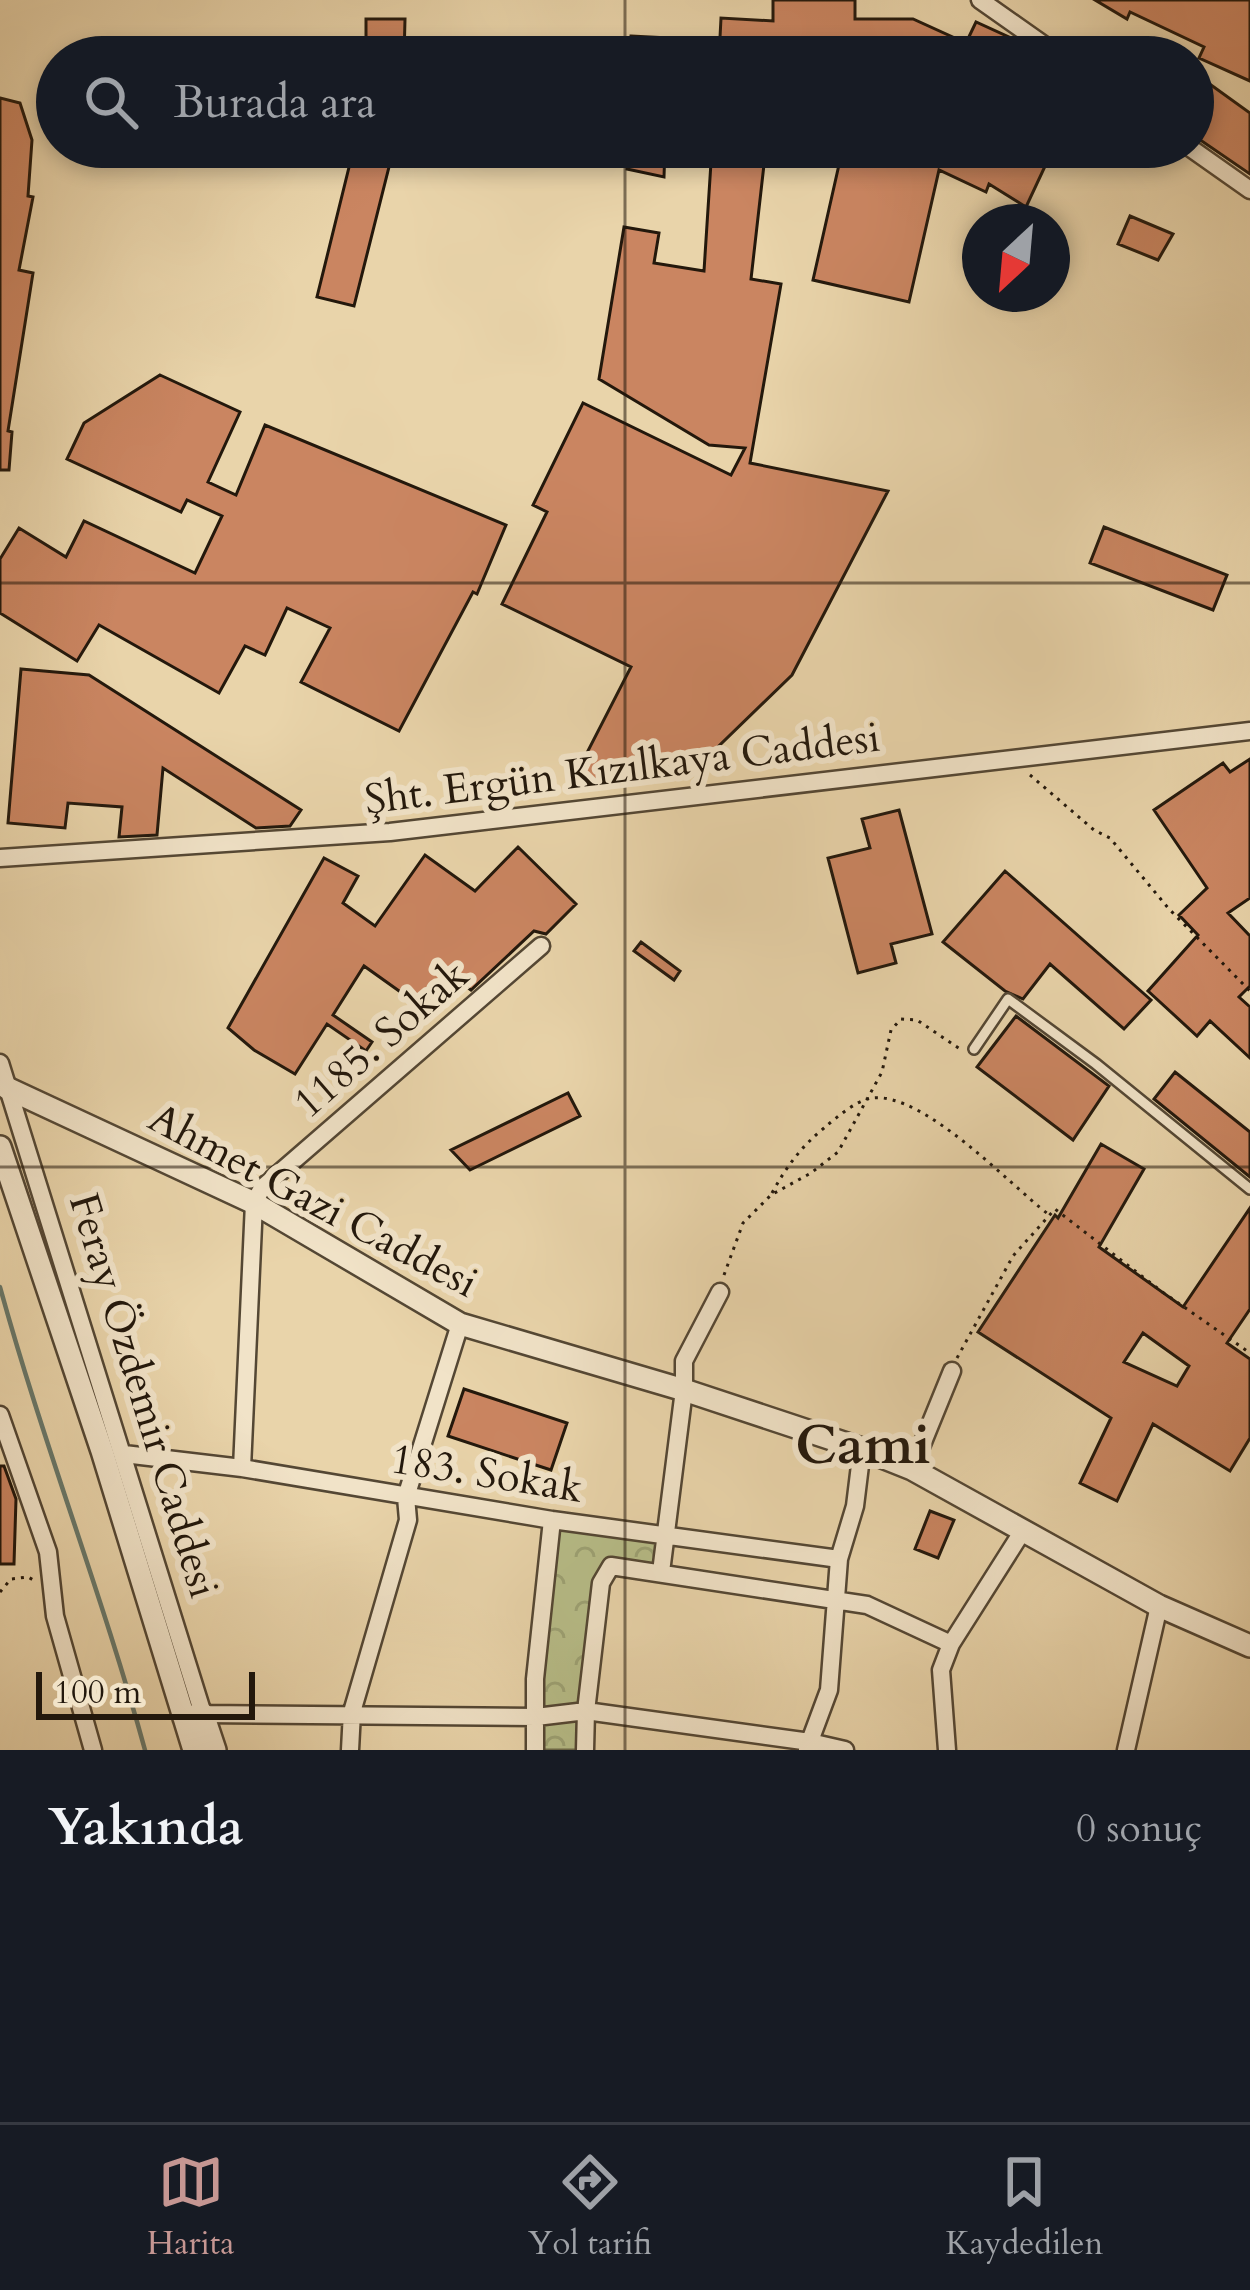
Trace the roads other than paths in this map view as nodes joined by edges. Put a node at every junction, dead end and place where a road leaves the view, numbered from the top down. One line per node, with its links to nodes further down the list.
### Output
1 (980, 0): 2 (street)
2 (1031, 36)
3 (1214, 165): 4 (street)
4 (1250, 190)
5 (1250, 731): 6 (street, Şht. Ergün Kızılkaya Caddesi)
6 (0, 858)
7 (541, 946): 13 (street, 1185. Sokak)
8 (974, 1049): 12 (lane)
9 (0, 1063): 10 (street, Feray Özdemir Caddesi)
10 (7, 1088): 13 (street, Ahmet Gazi Caddesi); 20 (street, Feray Özdemir Caddesi)
11 (0, 1147): 35 (street)
12 (1250, 1189)
13 (254, 1203): 15 (street, Ahmet Gazi Caddesi); 21 (street)
14 (720, 1292): 17 (street)
15 (460, 1324): 17 (street, Ahmet Gazi Caddesi); 23 (street)
16 (952, 1371): 22 (street)
17 (684, 1390): 19 (street, Ahmet Gazi Caddesi); 26 (street)
18 (0, 1414): 38 (street)
19 (862, 1449): 22 (street, Ahmet Gazi Caddesi); 27 (street)
20 (124, 1454): 21 (street, 183. Sokak); 35 (street, Feray Özdemir Caddesi)
21 (242, 1468): 23 (street, 183. Sokak)
22 (912, 1469): 25 (street, Ahmet Gazi Caddesi)
23 (406, 1497): 24 (street, 183. Sokak); 33 (street)
24 (552, 1520): 26 (street, 183. Sokak); 36 (street)
25 (1022, 1532): 30 (street, Ahmet Gazi Caddesi); 31 (street)
26 (666, 1534): 27 (street, 183. Sokak); 28 (street)
27 (839, 1559): 29 (street)
28 (661, 1572): 29 (street); 34 (street)
29 (837, 1601): 31 (street); 37 (street)
30 (1159, 1606): 32 (street, Ahmet Gazi Caddesi); 46 (street)
31 (951, 1644): 45 (street)
32 (1250, 1646)
33 (352, 1712): 35 (street); 36 (street); 41 (street)
34 (586, 1712): 36 (street); 37 (street); 43 (street)
35 (194, 1716): 39 (street); 40 (street, Feray Özdemir Caddesi)
36 (536, 1717): 42 (street)
37 (808, 1746): 44 (street)
38 (93, 1750)
39 (194, 1750)
40 (215, 1750)
41 (350, 1750)
42 (535, 1750)
43 (585, 1750)
44 (845, 1750)
45 (947, 1750)
46 (1126, 1750)

